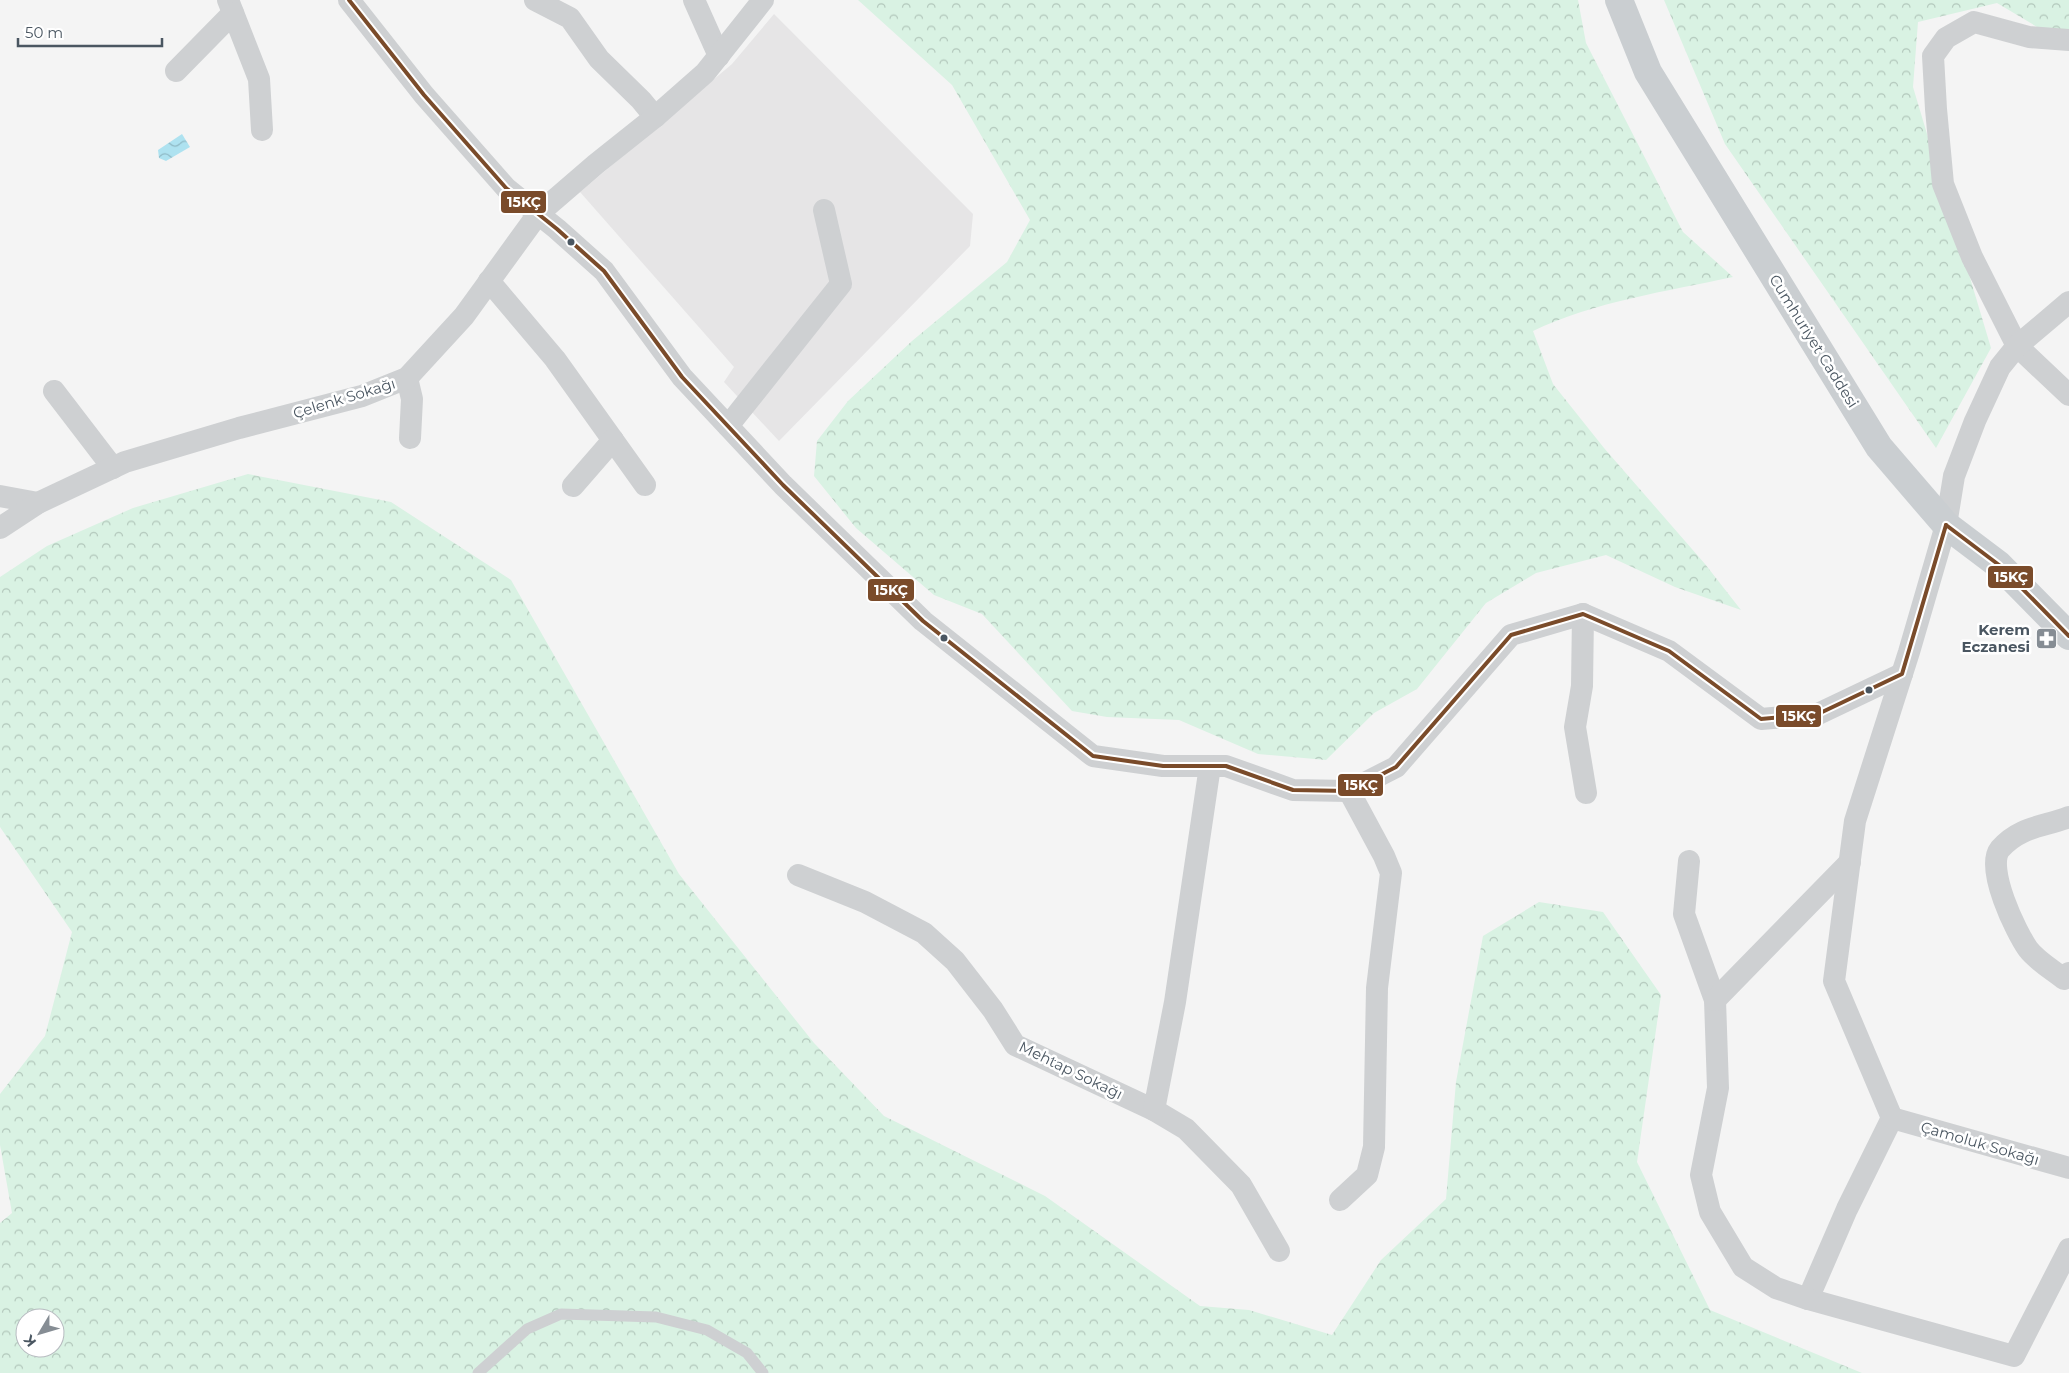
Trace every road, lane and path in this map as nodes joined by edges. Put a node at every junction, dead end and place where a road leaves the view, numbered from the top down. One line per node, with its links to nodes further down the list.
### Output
1 (349, 0): 13 (street)
2 (535, 0): 10 (street)
3 (694, 0): 8 (street)
4 (763, 0): 8 (street, Çelenk Sokağı)
5 (1619, 0): 28 (main road, Cumhuriyet Caddesi)
6 (231, 6): 9 (street); 11 (street)
7 (2069, 40): 16 (street)
8 (719, 56): 10 (street, Çelenk Sokağı)
9 (176, 71)
10 (655, 117): 13 (street, Çelenk Sokağı)
11 (262, 130)
12 (824, 210): 20 (street)
13 (538, 214): 14 (street, Çelenk Sokağı); 20 (street)
14 (489, 281): 17 (street, Çelenk Sokağı); 22 (street)
15 (2069, 302): 16 (street)
16 (2017, 346): 19 (street); 28 (street)
17 (408, 378): 21 (street); 23 (street, Çelenk Sokağı)
18 (54, 391): 23 (street)
19 (2069, 395)
20 (728, 426): 33 (street)
21 (410, 438)
22 (613, 440): 24 (street); 25 (street)
23 (113, 468): 27 (street, Çelenk Sokağı)
24 (645, 485)
25 (573, 486)
26 (0, 496): 27 (street)
27 (38, 504): 29 (street, Çelenk Sokağı)
28 (1946, 526): 31 (main road, Cumhuriyet Caddesi); 32 (street)
29 (0, 528)
30 (1583, 614): 32 (street); 34 (street); 35 (street)
31 (2069, 636)
32 (1902, 674): 38 (street)
33 (1210, 766): 34 (street); 42 (street)
34 (1349, 791): 45 (street)
35 (1586, 793)
36 (2069, 817): 40 (street)
37 (1689, 861): 41 (street)
38 (1850, 862): 41 (street); 43 (street)
39 (798, 876): 42 (street, Mehtap Sokağı)
40 (2069, 973)
41 (1715, 1000): 48 (street)
42 (1154, 1110): 47 (street, Mehtap Sokağı)
43 (1892, 1118): 44 (street, Çamoluk Sokağı); 48 (street)
44 (2069, 1168)
45 (1340, 1200)
46 (2069, 1249): 48 (street)
47 (1279, 1251)
48 (1808, 1299)
49 (478, 1373): 50 (lane)
50 (763, 1373)

